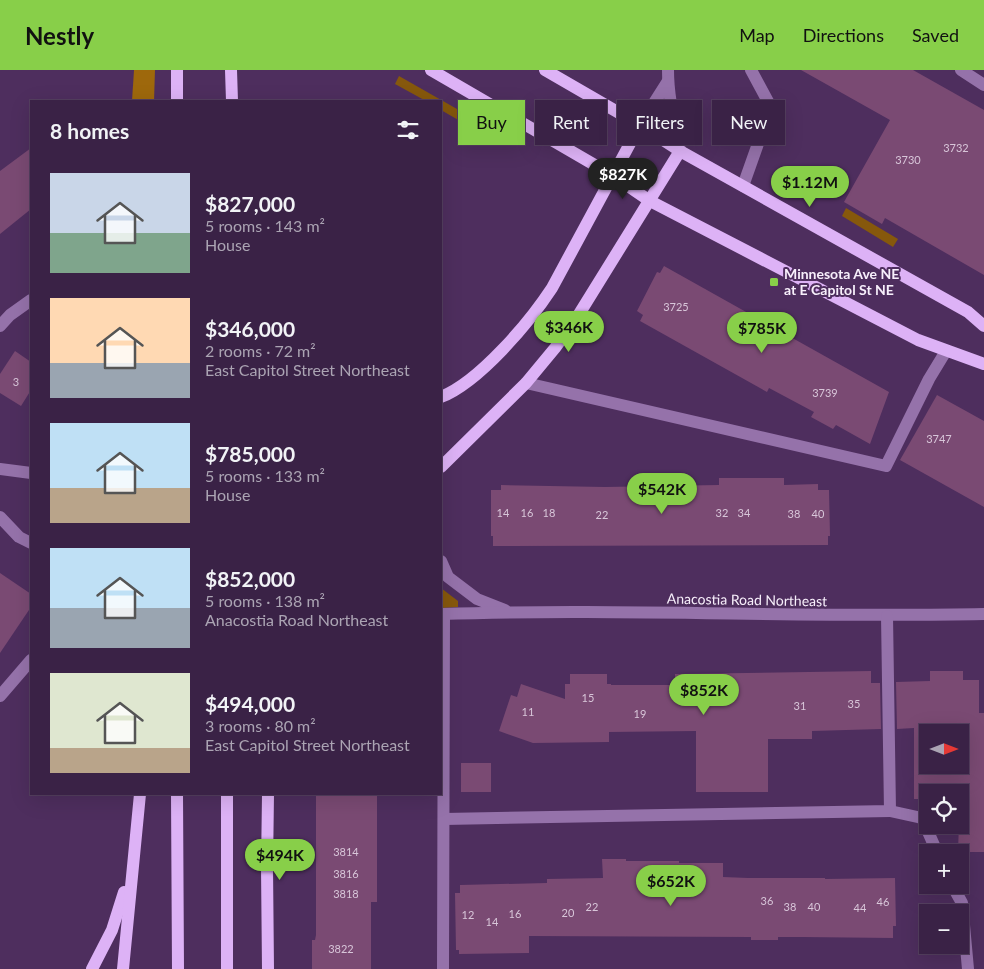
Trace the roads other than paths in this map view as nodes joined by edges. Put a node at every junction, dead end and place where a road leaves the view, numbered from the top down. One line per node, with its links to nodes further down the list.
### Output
1 (177, 70): 9 (main road)
2 (229, 70): 10 (main road); 11 (main road)
3 (431, 70): 17 (main road)
4 (545, 70): 13 (main road)
5 (751, 70): 18 (street)
6 (961, 70): 8 (street)
7 (668, 76): 12 (street); 16 (street)
8 (984, 85)
9 (177, 100)
10 (228, 100)
11 (232, 100)
12 (654, 100)
13 (617, 112)
14 (629, 145): 17 (main road)
15 (671, 145): 16 (main road)
16 (680, 151): 18 (main road); 19 (main road)
17 (612, 176): 19 (main road); 26 (main road)
18 (743, 186): 22 (main road)
19 (650, 201): 23 (main road); 25 (main road)
20 (30, 301): 21 (street)
21 (0, 326)
22 (984, 326)
23 (946, 351): 24 (main road); 25 (street)
24 (984, 364)
25 (526, 384): 27 (main road)
26 (442, 396)
27 (442, 466)
28 (0, 469): 29 (street)
29 (30, 473)
30 (0, 517): 31 (street)
31 (30, 543)
32 (442, 563): 33 (street, Anacostia Road Northeast)
33 (510, 612): 34 (street, Anacostia Road Northeast); 36 (street, Anacostia Road Northeast)
34 (443, 614): 44 (street)
35 (984, 614): 36 (street, Anacostia Road Northeast)
36 (887, 616): 43 (street)
37 (30, 661): 38 (street)
38 (0, 696)
39 (140, 795): 45 (main road)
40 (177, 795): 50 (main road)
41 (227, 795): 51 (main road)
42 (268, 795): 52 (main road)
43 (890, 811): 44 (street); 46 (street)
44 (444, 819): 53 (street)
45 (135, 841): 48 (main road); 49 (main road)
46 (934, 844)
47 (957, 894): 54 (street)
48 (92, 969)
49 (123, 969)
50 (178, 969)
51 (227, 969)
52 (268, 969)
53 (443, 969)
54 (968, 969)

